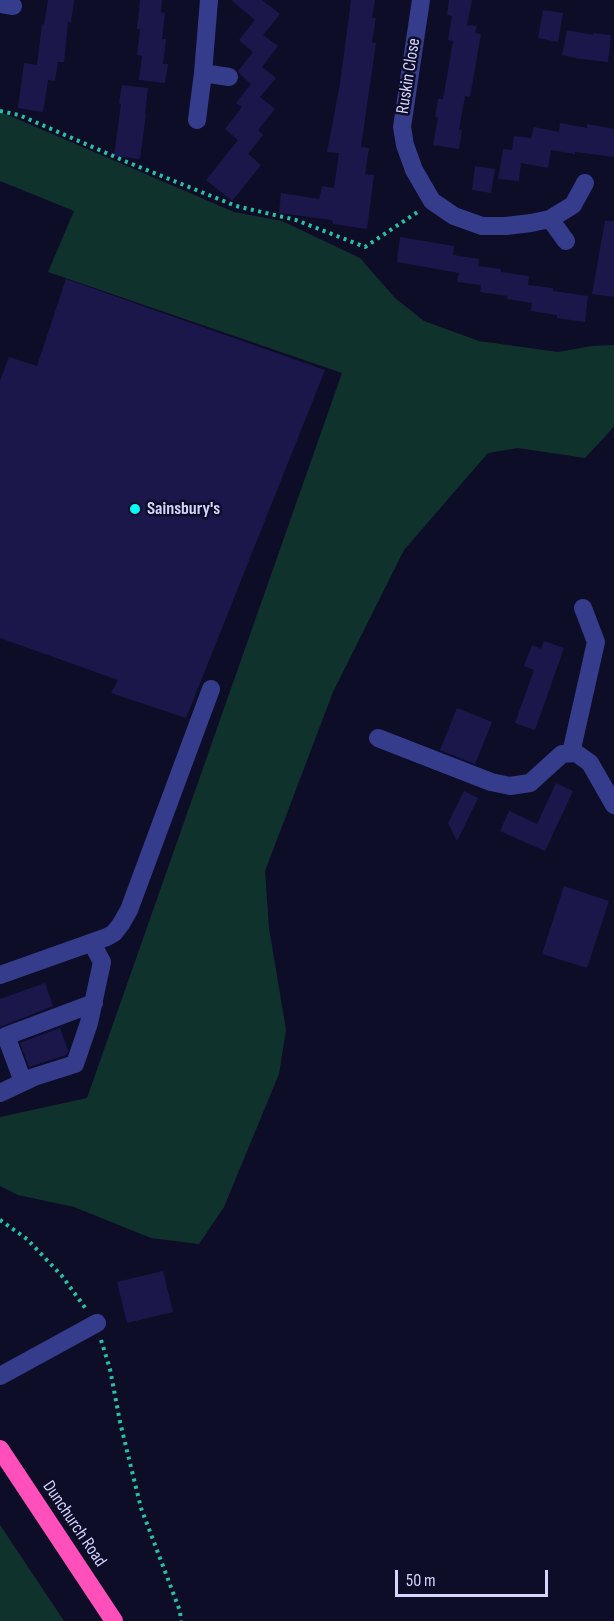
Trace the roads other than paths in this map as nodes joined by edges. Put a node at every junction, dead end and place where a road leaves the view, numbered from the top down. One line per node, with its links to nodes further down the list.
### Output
1 (209, 0): 3 (street)
2 (421, 0): 7 (street, Ruskin Close)
3 (203, 73): 4 (street); 5 (street)
4 (229, 77)
5 (197, 120)
6 (585, 183): 7 (street, Ruskin Close)
7 (550, 219): 8 (street)
8 (566, 241)
9 (583, 608): 12 (street)
10 (211, 689): 14 (street)
11 (378, 738): 12 (street)
12 (571, 753): 13 (street)
13 (614, 805)
14 (92, 942): 15 (street); 16 (street)
15 (0, 975)
16 (94, 1003): 17 (street); 17 (street)
17 (28, 1078): 18 (street); 19 (street)
18 (0, 1081)
19 (0, 1093)
20 (96, 1323): 21 (street)
21 (0, 1376)
22 (0, 1449): 23 (highway, Dunchurch Road)
23 (114, 1621)

